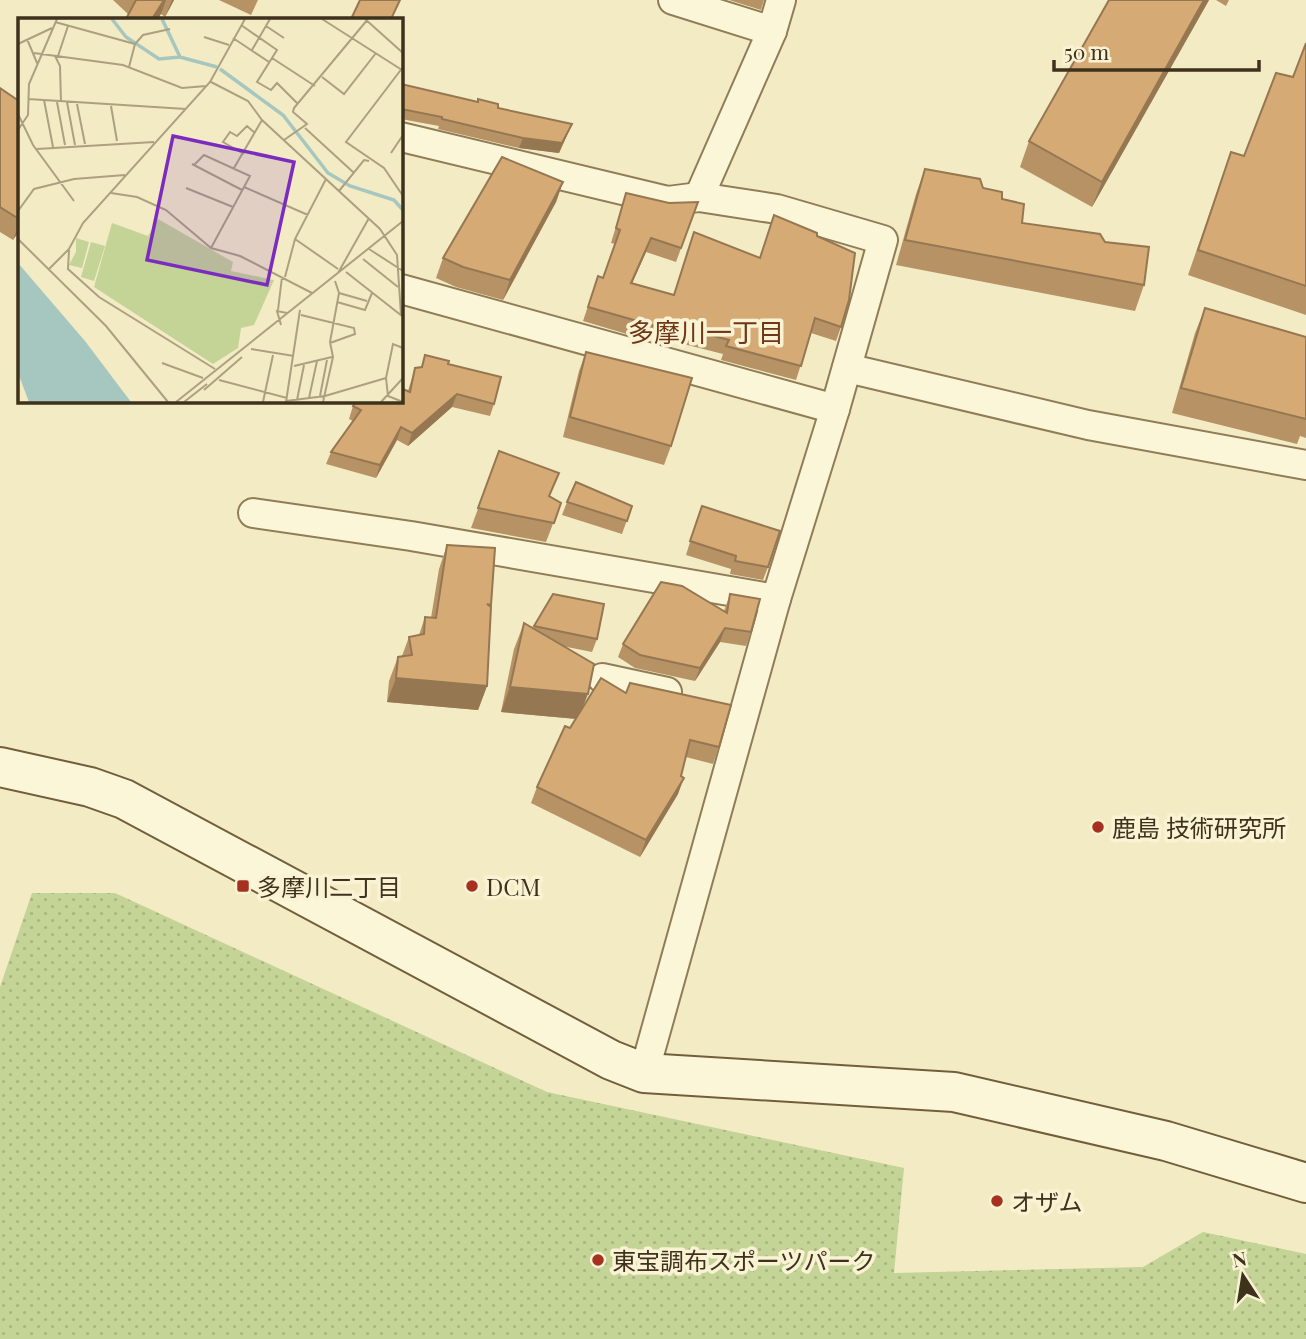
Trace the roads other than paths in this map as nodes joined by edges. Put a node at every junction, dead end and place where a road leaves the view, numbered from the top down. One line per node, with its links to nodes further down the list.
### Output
1 (673, 0): 3 (street)
2 (781, 0): 3 (street)
3 (772, 31): 5 (street)
4 (402, 136): 5 (street)
5 (699, 197): 7 (street)
6 (402, 289): 8 (street)
7 (847, 368): 8 (street); 9 (street)
8 (835, 409): 11 (street)
9 (1306, 465)
10 (253, 513): 11 (street)
11 (776, 599): 13 (street)
12 (601, 678): 13 (street)
13 (719, 703): 15 (street)
14 (0, 767): 15 (street)
15 (644, 1073): 16 (street)
16 (1306, 1183)

